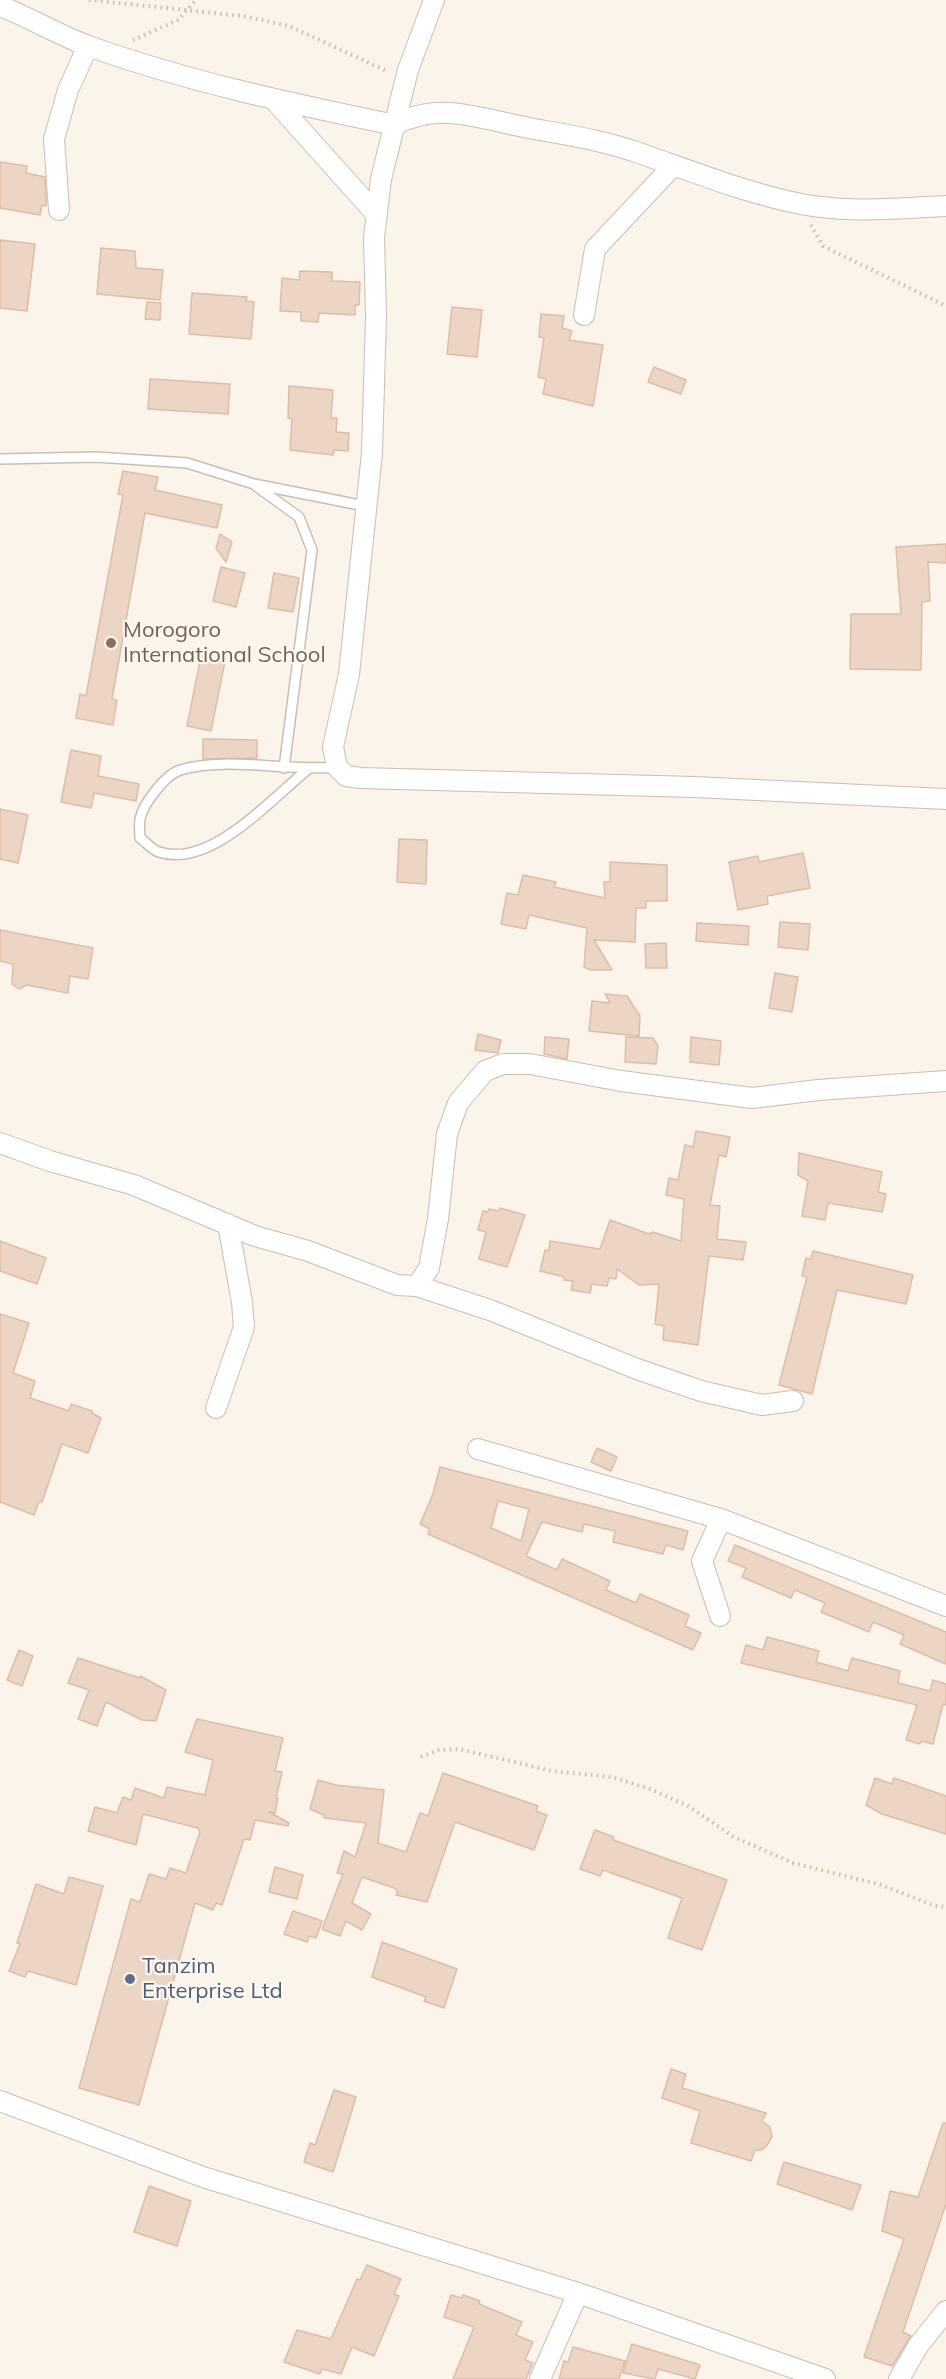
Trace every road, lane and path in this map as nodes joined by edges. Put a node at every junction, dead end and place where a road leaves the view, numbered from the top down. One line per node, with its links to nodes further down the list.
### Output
1 (89, 0): 6 (path)
2 (131, 0): 6 (path)
3 (196, 0): 7 (path)
4 (434, 0): 10 (street)
5 (0, 6): 9 (street)
6 (131, 6): 7 (path)
7 (187, 10): 8 (path); 10 (path)
8 (128, 41)
9 (88, 46): 11 (street); 16 (street)
10 (406, 81): 12 (street)
11 (274, 100): 12 (street); 17 (street)
12 (395, 125): 13 (street); 17 (street)
13 (672, 167): 14 (street); 19 (street)
14 (800, 203): 15 (street); 18 (path)
15 (946, 206)
16 (59, 210)
17 (377, 215): 22 (street)
18 (946, 306)
19 (584, 315)
20 (0, 459): 21 (lane)
21 (255, 484): 22 (lane); 24 (lane)
22 (365, 506): 23 (street)
23 (337, 767): 25 (lane); 26 (street)
24 (284, 768): 25 (lane); 25 (lane)
25 (307, 770)
26 (946, 799)
27 (946, 1081): 30 (street)
28 (0, 1143): 29 (street)
29 (228, 1224): 30 (street); 32 (street)
30 (417, 1286): 31 (street)
31 (793, 1401)
32 (216, 1407)
33 (478, 1449): 34 (street)
34 (721, 1519): 35 (street); 36 (street)
35 (946, 1606)
36 (720, 1616)
37 (421, 1757): 38 (path)
38 (946, 1907)
39 (0, 2101): 40 (street)
40 (578, 2293): 42 (street); 43 (street)
41 (946, 2311): 44 (street)
42 (540, 2379)
43 (825, 2379)
44 (899, 2379)

